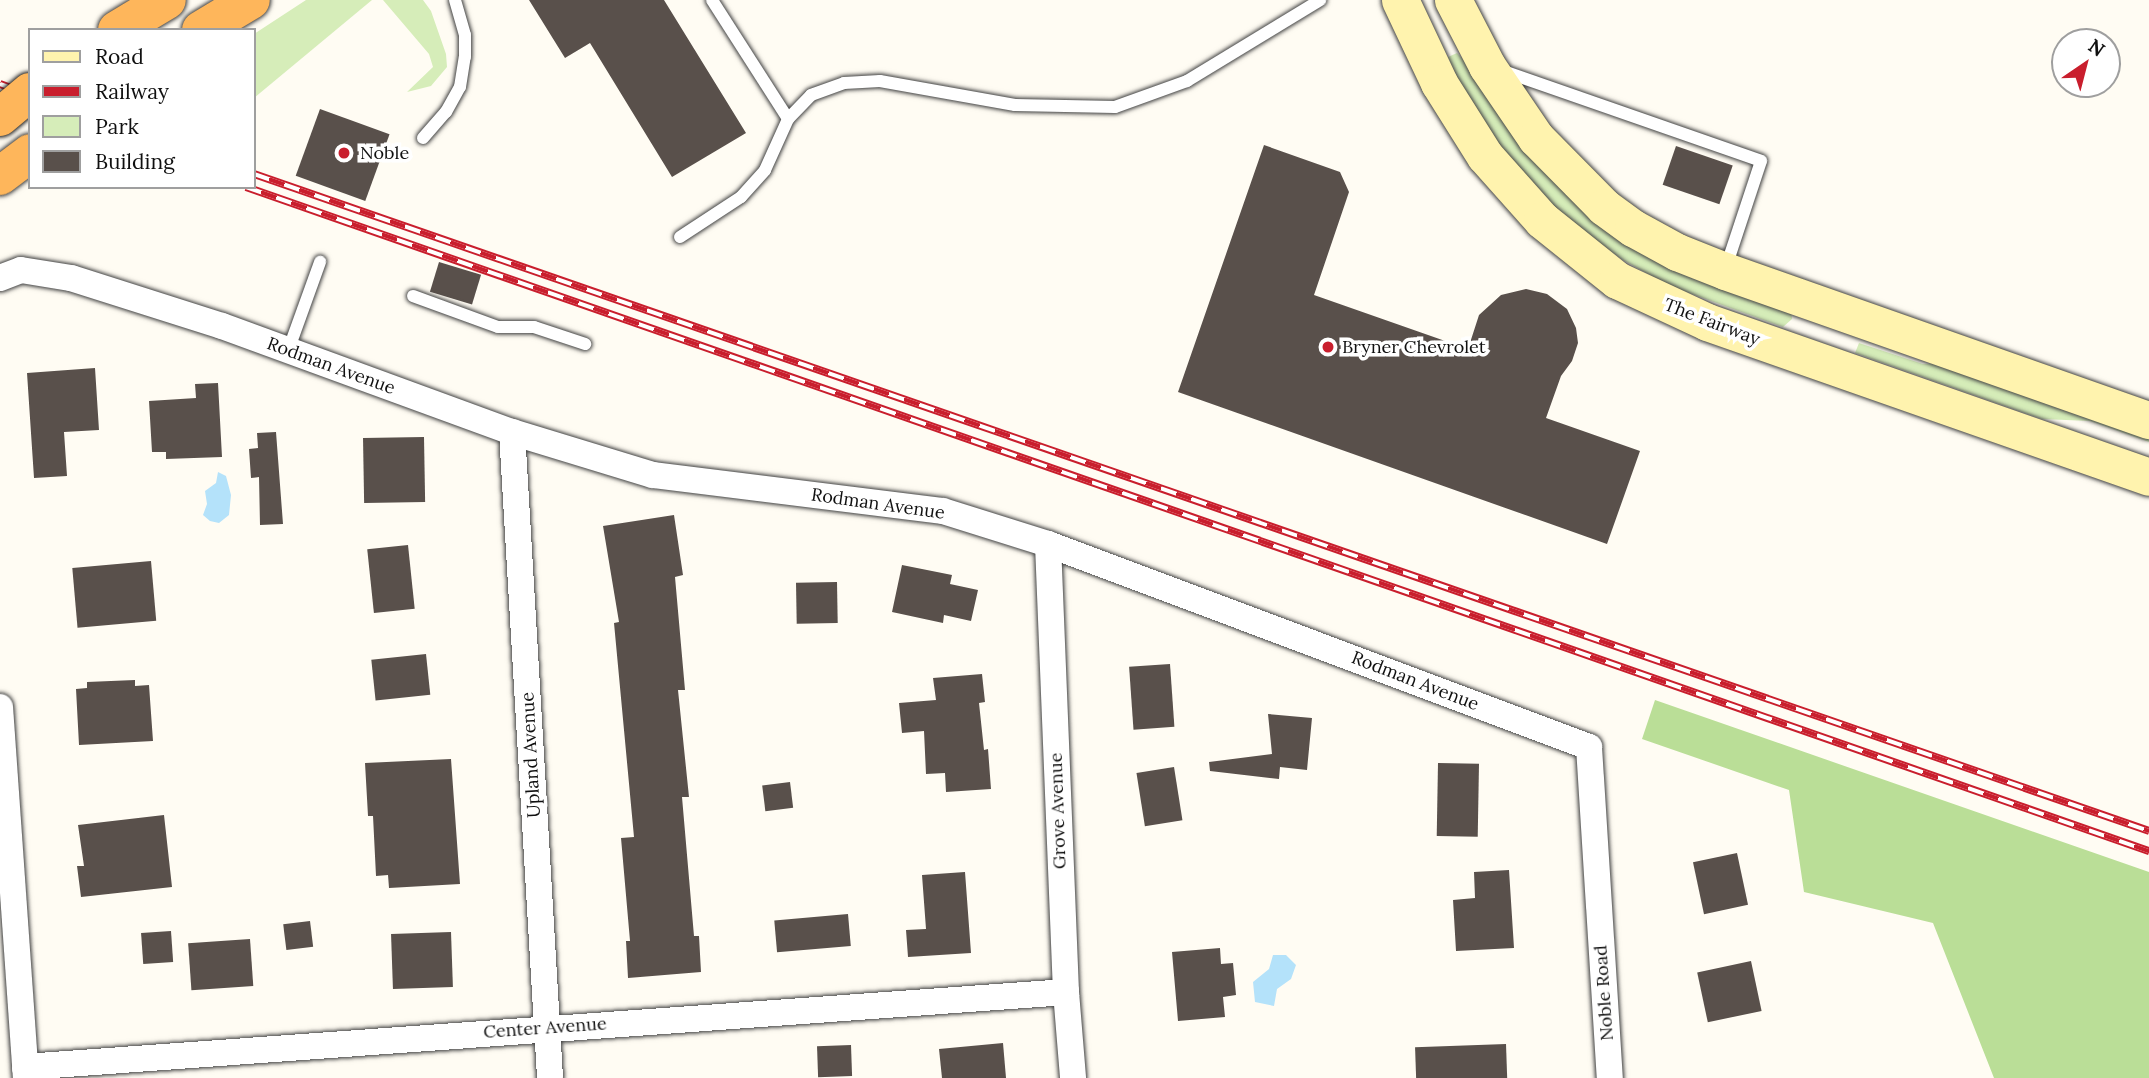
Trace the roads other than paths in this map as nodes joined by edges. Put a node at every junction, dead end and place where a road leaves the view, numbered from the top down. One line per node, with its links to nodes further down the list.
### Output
1 (167, 0): 8 (highway)
2 (251, 0): 9 (highway)
3 (455, 0): 14 (lane)
4 (712, 0): 13 (lane)
5 (1320, 0): 13 (lane)
6 (1400, 0): 25 (main road, The Fairway)
7 (1453, 0): 10 (main road)
8 (120, 28)
9 (204, 28)
10 (1487, 66): 19 (main road); 19 (lane)
11 (28, 94): 12 (highway, bridge)
12 (0, 117)
13 (788, 119): 17 (lane)
14 (423, 138)
15 (28, 155): 16 (highway)
16 (0, 176)
17 (680, 237)
18 (320, 262): 24 (lane)
19 (1725, 271): 22 (main road)
20 (0, 278): 24 (street, Rodman Avenue)
21 (413, 296): 23 (lane)
22 (1827, 307): 25 (main road); 26 (main road)
23 (585, 344)
24 (288, 351): 27 (street, Rodman Avenue)
25 (1810, 358): 28 (main road, The Fairway)
26 (2149, 420)
27 (512, 432): 29 (street, Rodman Avenue); 33 (street, Upland Avenue)
28 (2149, 477)
29 (1048, 544): 31 (street, Rodman Avenue); 32 (street, Grove Avenue)
30 (0, 707): 34 (street)
31 (1598, 908): 37 (street, Noble Road)
32 (1066, 992): 33 (street, Center Avenue); 36 (street, Grove Avenue)
33 (547, 1028): 34 (street, Center Avenue); 35 (street, Upland Avenue)
34 (25, 1072)
35 (550, 1078)
36 (1073, 1078)
37 (1610, 1078)

